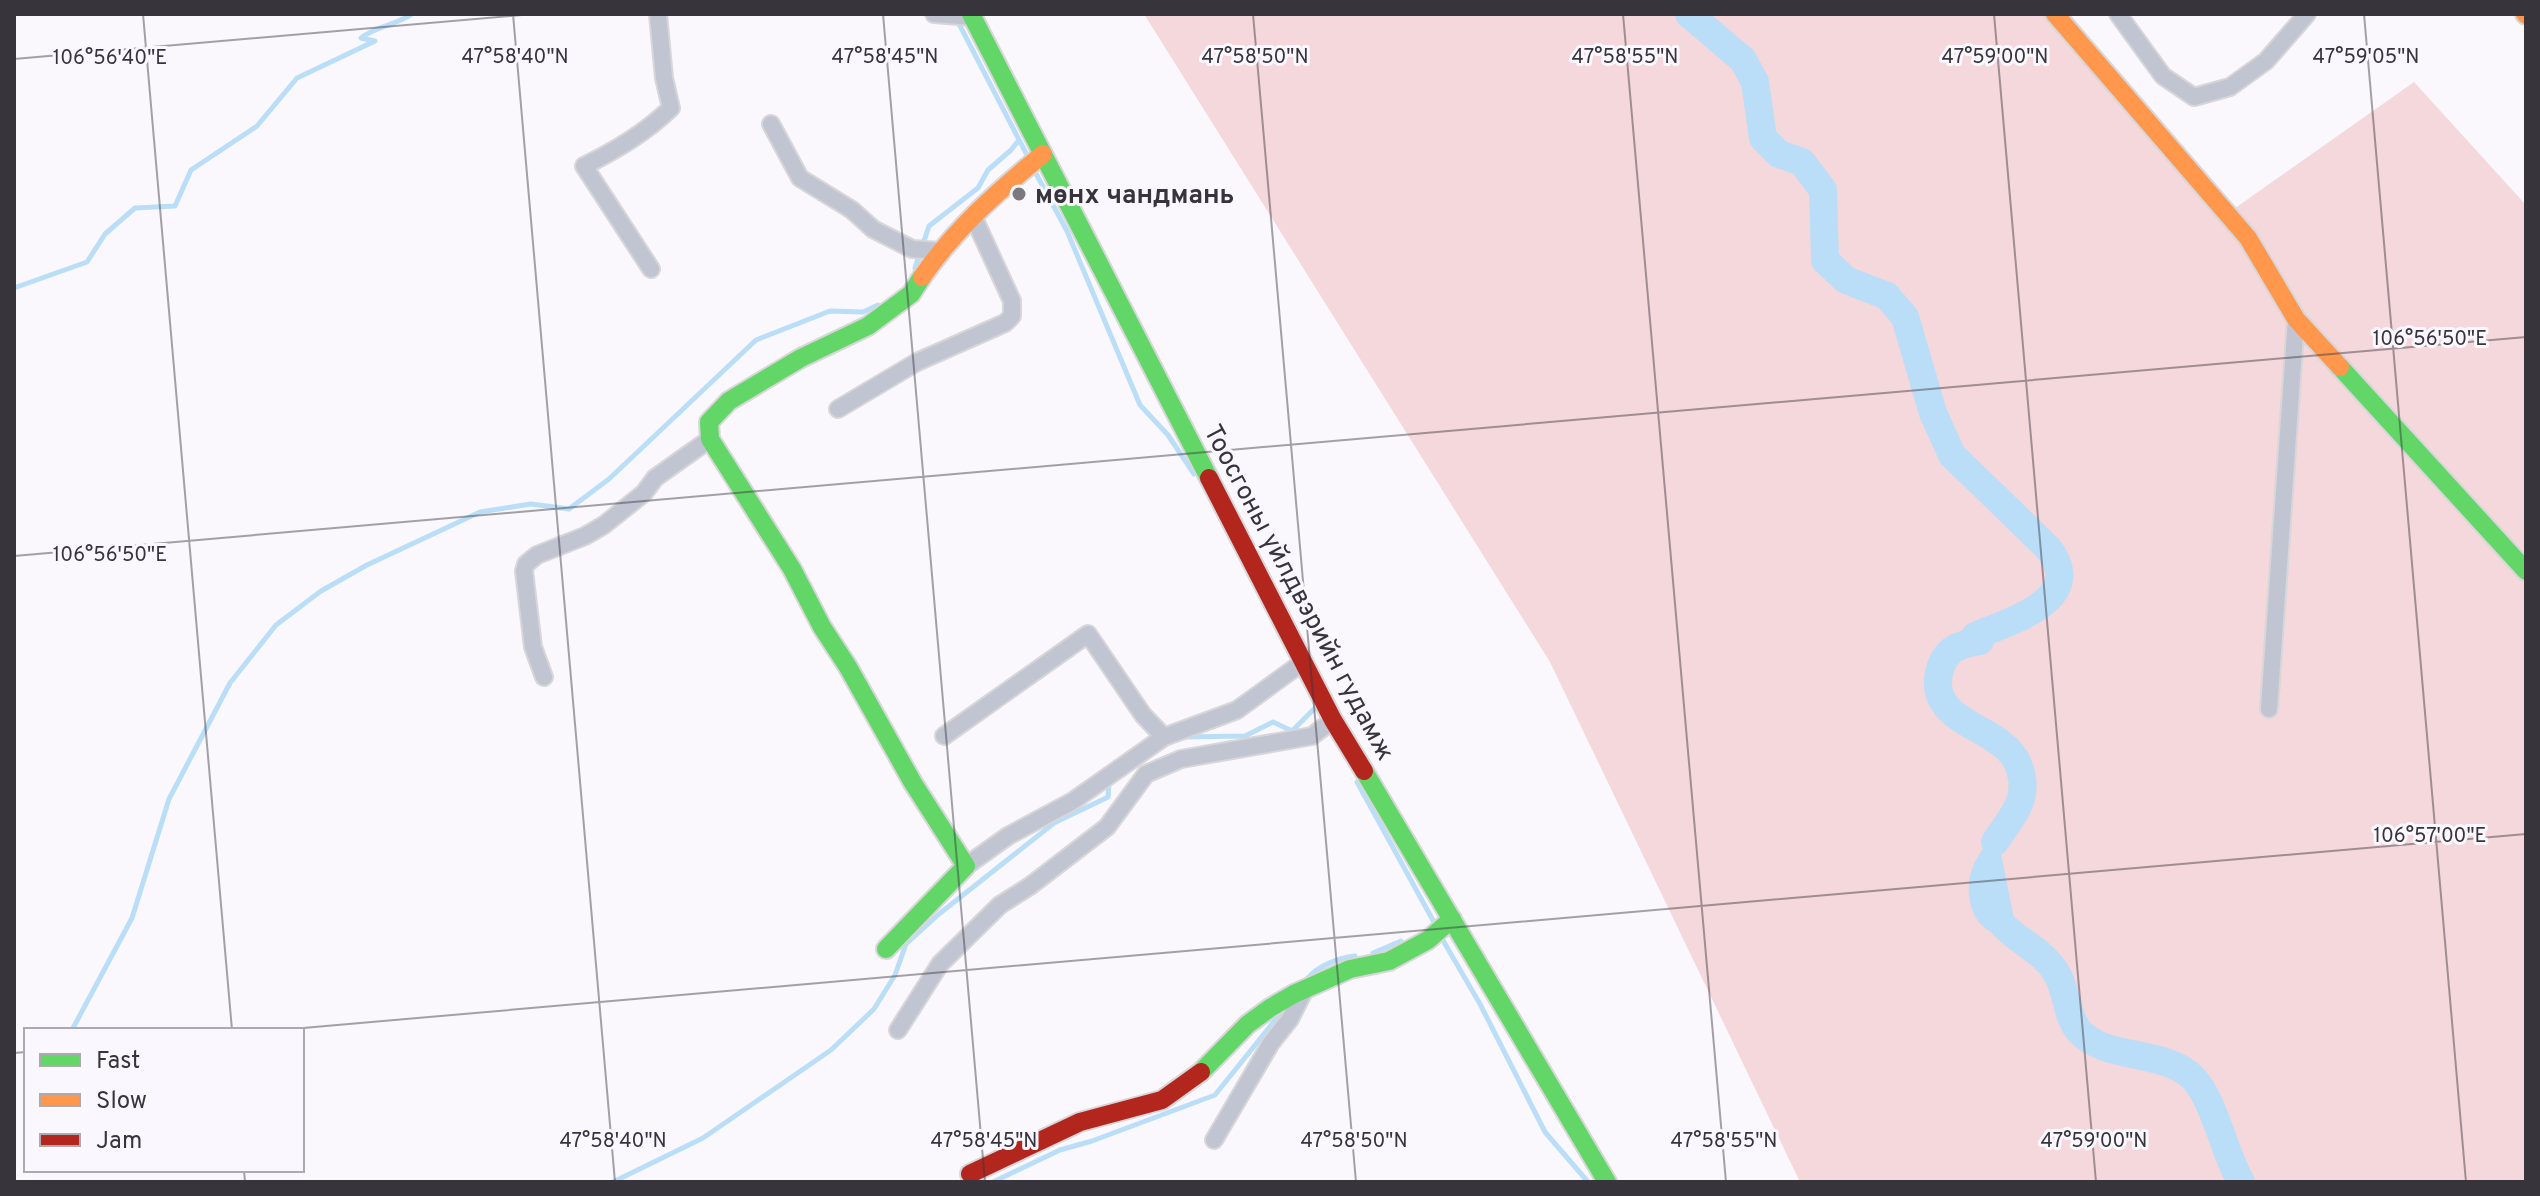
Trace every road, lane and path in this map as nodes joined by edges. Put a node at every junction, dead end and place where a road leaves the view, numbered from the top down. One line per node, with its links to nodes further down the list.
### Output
1 (658, 14): 11 (street)
2 (934, 14): 6 (street)
3 (2055, 14): 12 (street)
4 (2118, 14): 5 (street)
5 (2307, 14)
6 (971, 15): 8 (street, Тоосгоны үйлдвэрийн гудамж)
7 (771, 124): 10 (street)
8 (1043, 154): 9 (street); 16 (street, Тоосгоны үйлдвэрийн гудамж)
9 (973, 216): 10 (street); 13 (street)
10 (940, 251): 14 (street)
11 (651, 269)
12 (2296, 319): 15 (street); 18 (street)
13 (838, 409)
14 (710, 439): 17 (street); 22 (street)
15 (2526, 571)
16 (1303, 662): 19 (street, Тоосгоны үйлдвэрийн гудамж); 21 (street)
17 (544, 677)
18 (2269, 709)
19 (1333, 720): 23 (street, Тоосгоны үйлдвэрийн гудамж); 26 (street)
20 (944, 736): 21 (street)
21 (1164, 737): 22 (street)
22 (966, 866): 24 (street)
23 (1452, 919): 25 (street); 29 (street, Тоосгоны үйлдвэрийн гудамж)
24 (886, 949)
25 (1305, 989): 27 (street); 28 (street)
26 (898, 1030)
27 (1214, 1140)
28 (970, 1174)
29 (1607, 1182)

